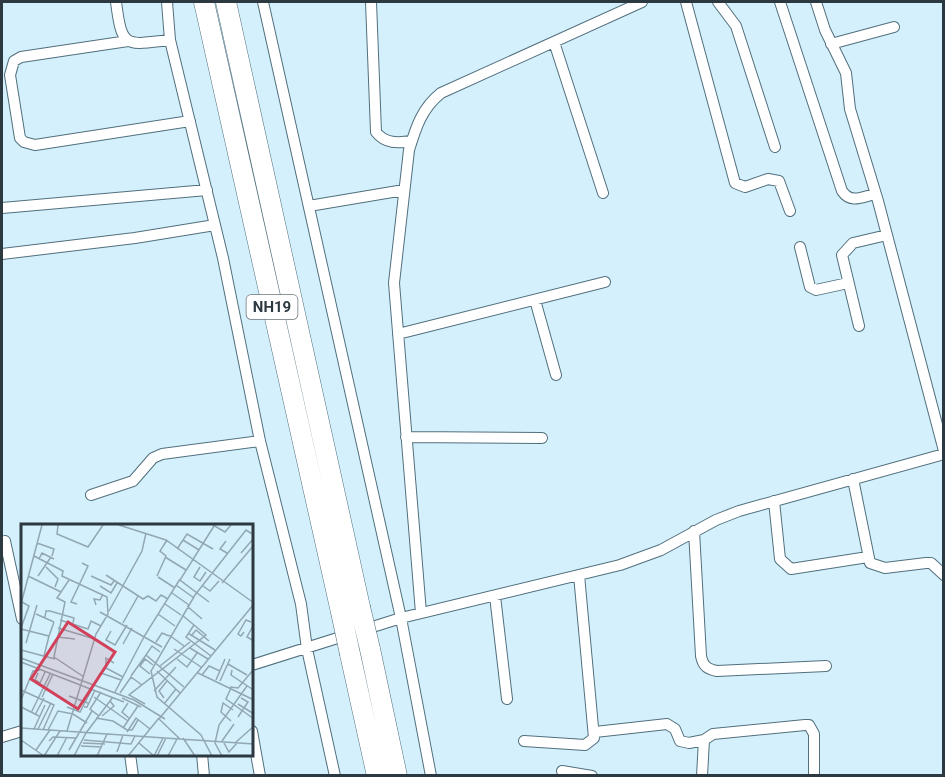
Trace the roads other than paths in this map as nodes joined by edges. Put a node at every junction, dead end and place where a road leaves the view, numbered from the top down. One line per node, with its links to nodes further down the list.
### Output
1 (116, 2): 14 (street)
2 (167, 2): 13 (street)
3 (204, 2): 70 (highway, NH19, bridge)
4 (226, 2): 71 (highway, NH19, bridge)
5 (263, 2): 24 (street)
6 (371, 2): 18 (street)
7 (642, 2): 15 (street)
8 (686, 2): 26 (street)
9 (718, 2): 19 (street)
10 (780, 2): 23 (street)
11 (816, 2): 16 (street)
12 (894, 27): 16 (street)
13 (170, 40): 14 (street); 17 (street)
14 (128, 41): 17 (street)
15 (554, 42): 18 (street); 22 (street)
16 (831, 44): 23 (street)
17 (190, 121): 21 (street)
18 (412, 141): 20 (street)
19 (775, 147)
20 (404, 189): 24 (street); 35 (street)
21 (207, 190): 25 (street); 27 (street)
22 (603, 193)
23 (875, 194): 28 (street)
24 (309, 206): 52 (street)
25 (2, 208)
26 (790, 211)
27 (215, 225): 30 (street); 39 (street)
28 (887, 235): 32 (street); 40 (street)
29 (800, 247): 32 (street)
30 (2, 254)
31 (605, 282): 33 (street)
32 (848, 283): 34 (street)
33 (535, 300): 35 (street); 36 (street)
34 (859, 326)
35 (398, 334): 37 (street)
36 (556, 375)
37 (406, 437): 38 (street); 50 (street)
38 (542, 438)
39 (260, 441): 42 (street); 53 (street)
40 (944, 453): 41 (street)
41 (853, 479): 43 (street); 46 (street)
42 (92, 495)
43 (774, 501): 44 (street); 46 (street)
44 (694, 531): 47 (street); 55 (street)
45 (4, 541): 51 (street)
46 (868, 557): 48 (street)
47 (579, 575): 49 (street); 58 (street)
48 (944, 575)
49 (495, 596): 50 (street); 56 (street)
50 (421, 614): 52 (street)
51 (21, 615)
52 (401, 618): 53 (street); 72 (street)
53 (307, 649): 54 (street); 69 (street)
54 (254, 664)
55 (826, 666)
56 (507, 699)
57 (21, 731): 59 (street)
58 (595, 732): 60 (street); 61 (street)
59 (2, 738)
60 (704, 740): 74 (street); 75 (street)
61 (524, 741)
62 (254, 742): 68 (street)
63 (130, 756): 66 (street)
64 (202, 756): 67 (street)
65 (562, 771): 73 (street)
66 (133, 776)
67 (204, 776)
68 (260, 776)
69 (335, 776)
70 (377, 776)
71 (398, 776)
72 (431, 776)
73 (592, 776)
74 (702, 776)
75 (814, 776)

